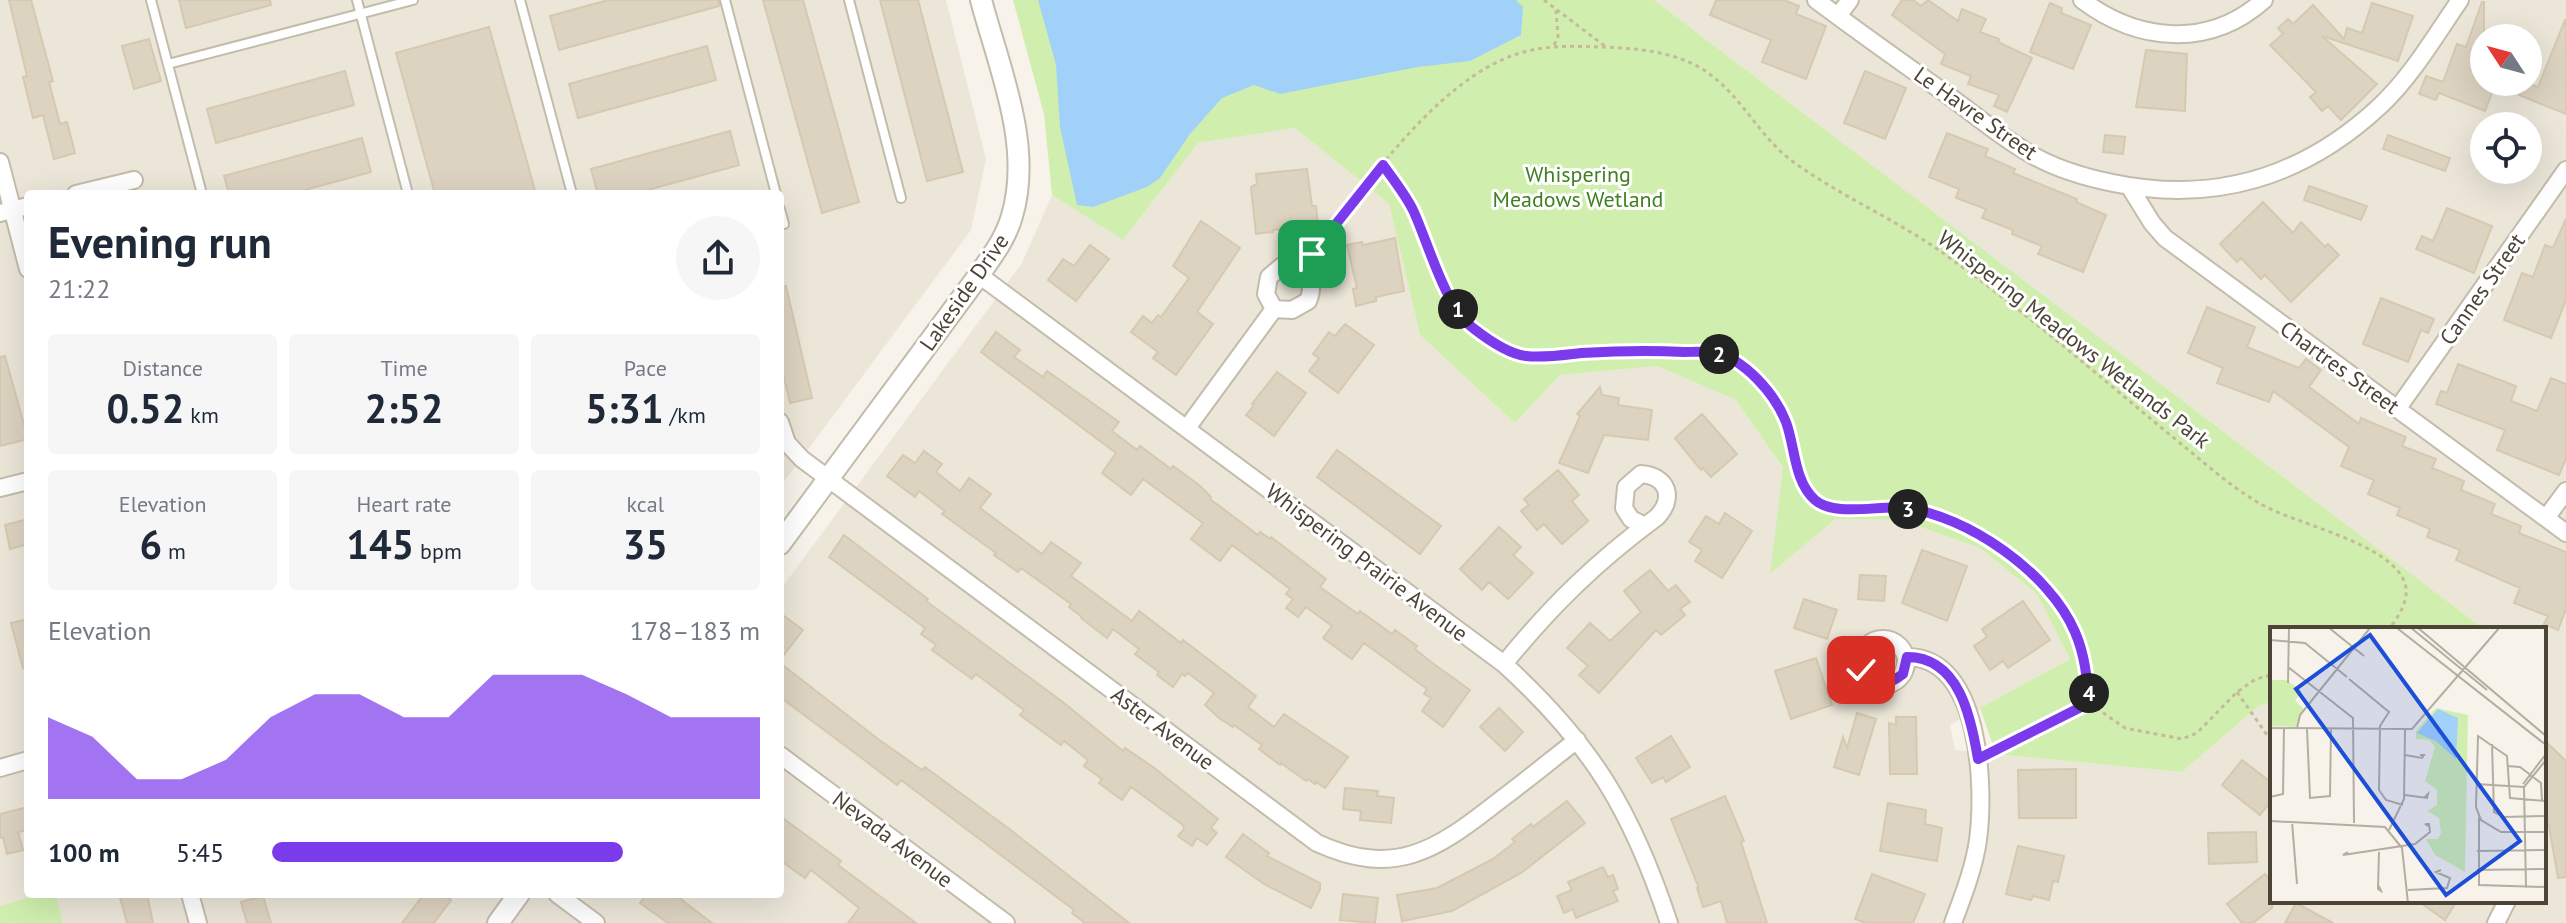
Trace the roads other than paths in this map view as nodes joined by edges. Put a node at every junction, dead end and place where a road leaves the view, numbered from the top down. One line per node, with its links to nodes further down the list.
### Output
1 (151, 0): 15 (lane)
2 (357, 0): 13 (lane)
3 (413, 0): 13 (lane)
4 (520, 0): 23 (lane)
5 (725, 0): 24 (lane)
6 (849, 0): 25 (lane)
7 (981, 0): 28 (street, Lakeside Drive)
8 (1816, 0): 14 (street, Le Havre Street)
9 (1850, 0): 14 (street)
10 (2082, 0): 11 (street)
11 (2264, 0)
12 (2460, 0): 19 (street, Le Havre Street)
13 (361, 13): 15 (lane); 22 (lane)
14 (1838, 16): 19 (street, Le Havre Street)
15 (168, 64): 21 (lane)
16 (0, 162): 26 (street)
17 (2566, 170): 30 (street, Cannes Street)
18 (134, 180): 20 (street)
19 (2129, 186): 30 (street, Chartres Street)
20 (93, 190)
21 (201, 190)
22 (407, 190)
23 (571, 190)
24 (775, 190)
25 (901, 198)
26 (14, 209): 27 (street)
27 (24, 252)
28 (979, 275): 31 (street, Whispering Prairie Avenue); 33 (street, Lakeside Drive)
29 (1274, 309): 31 (street)
30 (2398, 408): 37 (street, Chartres Street)
31 (1187, 428): 42 (street, Whispering Prairie Avenue)
32 (784, 434): 33 (street, Aster Avenue)
33 (829, 479): 40 (street, Lakeside Drive); 43 (street, Aster Avenue)
34 (24, 482): 35 (street)
35 (0, 488)
36 (2566, 491): 37 (street)
37 (2546, 518): 39 (street, Chartres Street)
38 (1645, 526): 42 (street)
39 (2566, 533)
40 (784, 539)
41 (1907, 657): 56 (street)
42 (1504, 664): 43 (street, Whispering Prairie Avenue)
43 (1577, 740): 55 (street, Whispering Prairie Avenue)
44 (784, 758): 54 (street, Nevada Avenue)
45 (24, 761): 46 (street)
46 (0, 768)
47 (191, 898): 51 (street)
48 (516, 898): 52 (street)
49 (562, 898): 53 (street)
50 (2506, 903): 57 (street)
51 (198, 923)
52 (498, 923)
53 (596, 923)
54 (1006, 923)
55 (1669, 923)
56 (1953, 923)
57 (2496, 923)

